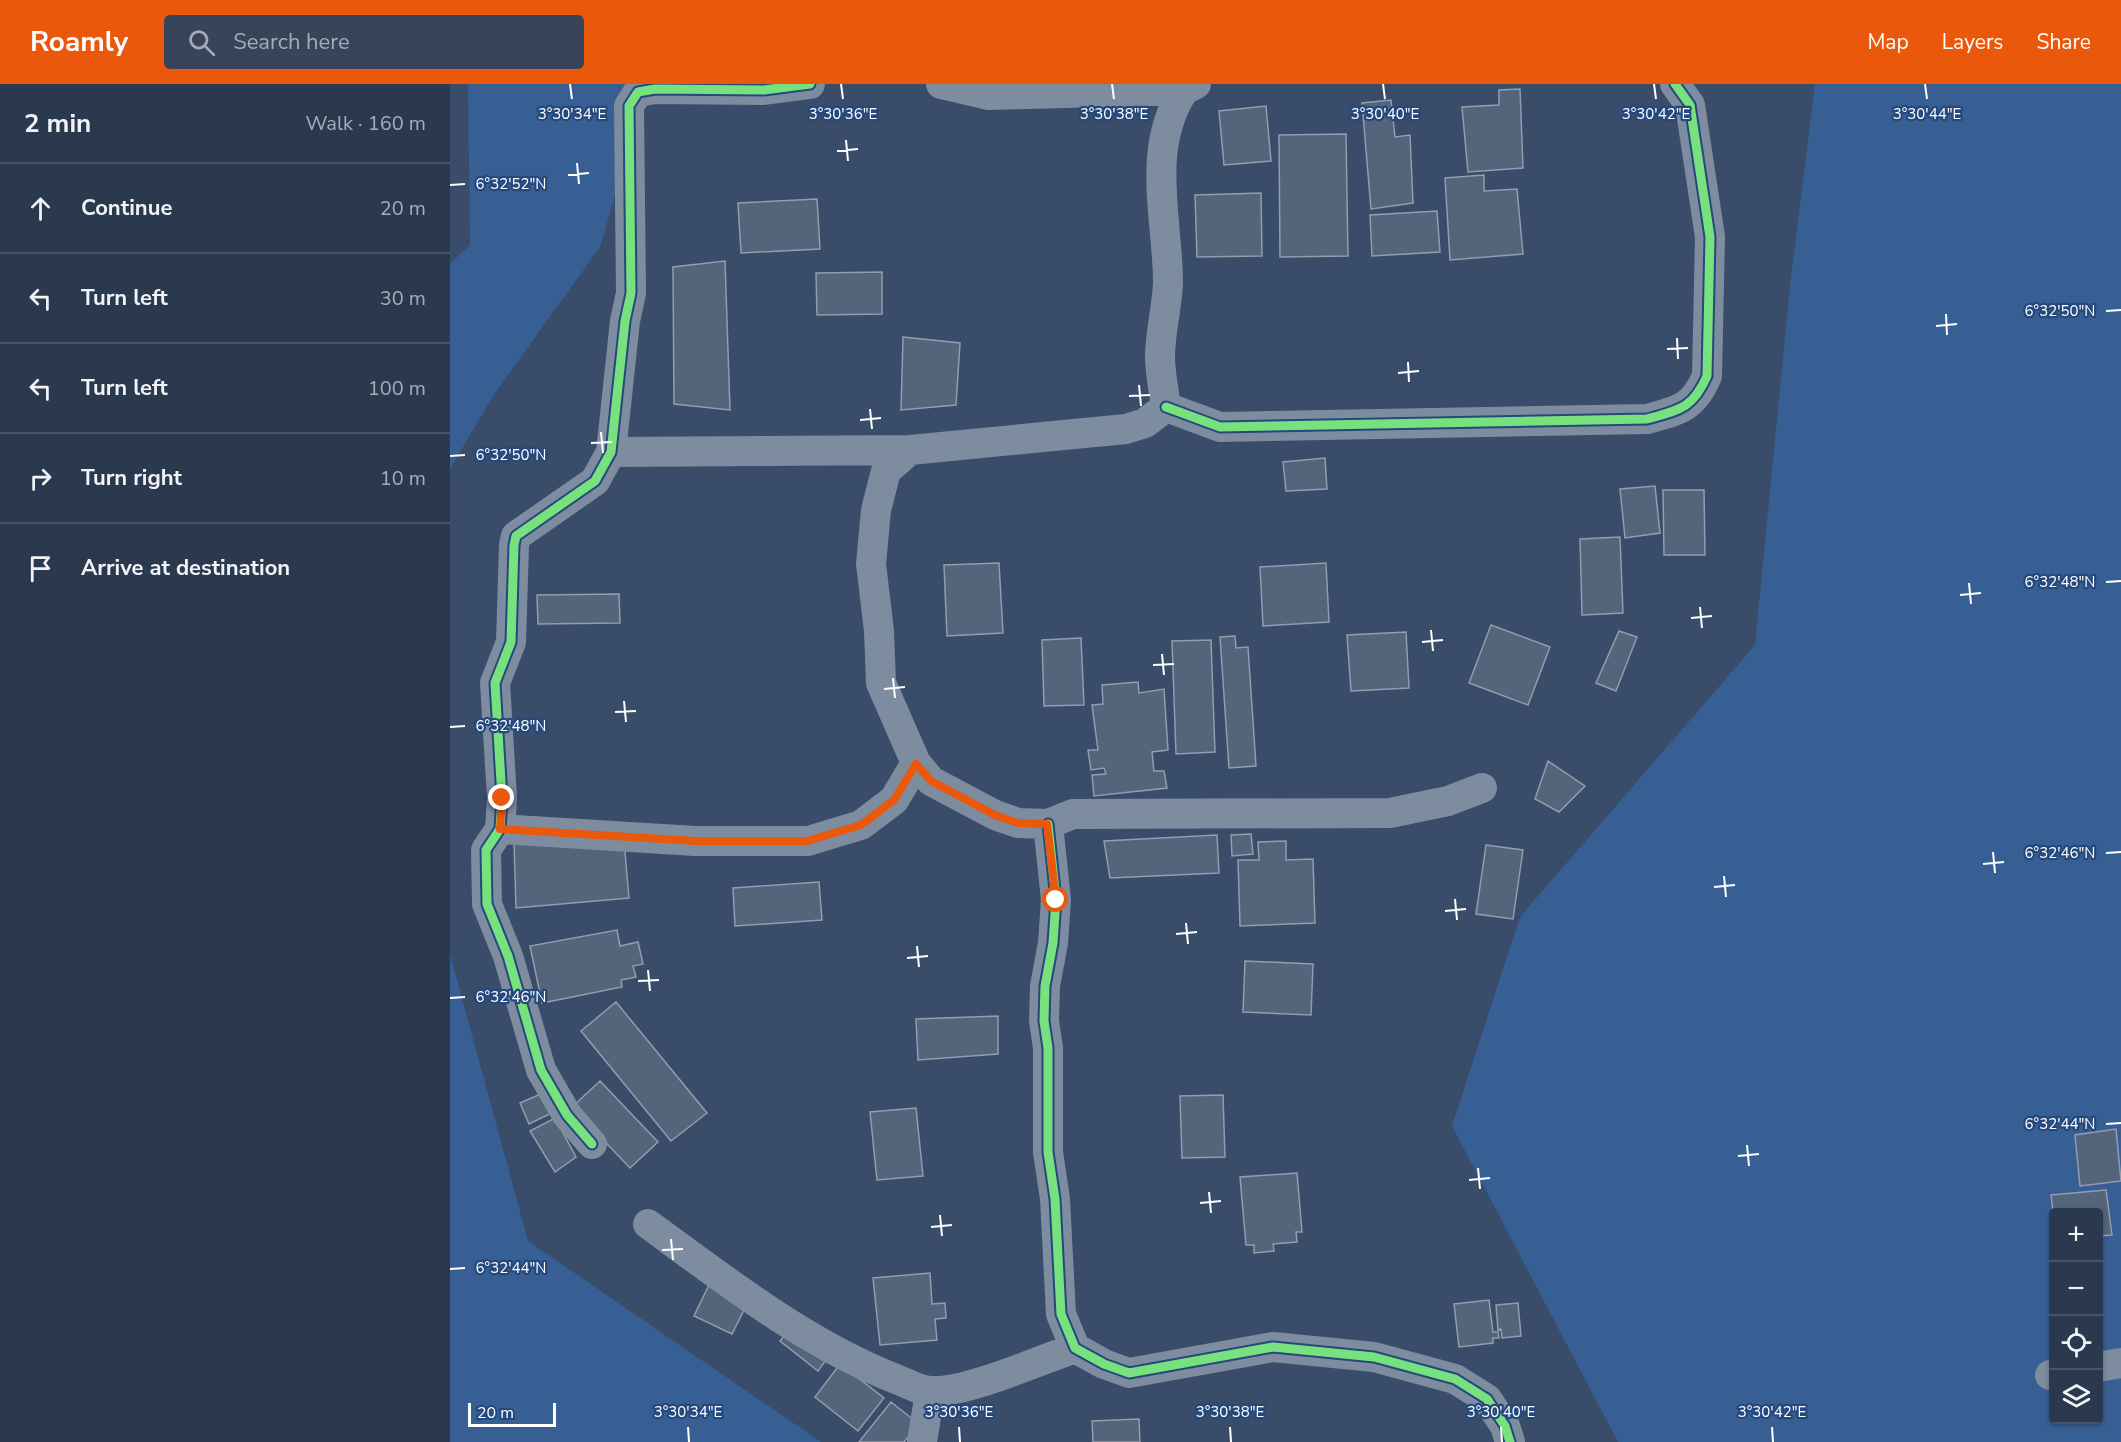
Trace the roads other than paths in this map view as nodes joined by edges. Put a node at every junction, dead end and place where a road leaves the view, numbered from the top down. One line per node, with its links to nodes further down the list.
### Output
1 (810, 84): 7 (street)
2 (941, 84): 4 (street)
3 (1675, 84): 5 (street)
4 (1190, 87): 5 (street)
5 (1166, 407): 6 (street)
6 (910, 450): 7 (street); 8 (street)
7 (611, 452): 11 (street)
8 (916, 764): 10 (street); 11 (street)
9 (1482, 788): 10 (street)
10 (1047, 824): 14 (street)
11 (500, 829): 12 (street)
12 (592, 1144)
13 (648, 1224): 17 (street)
14 (1075, 1348): 17 (street); 19 (street)
15 (2121, 1363): 16 (street)
16 (2103, 1366)
17 (930, 1392): 18 (street)
18 (922, 1442)
19 (1510, 1442)

